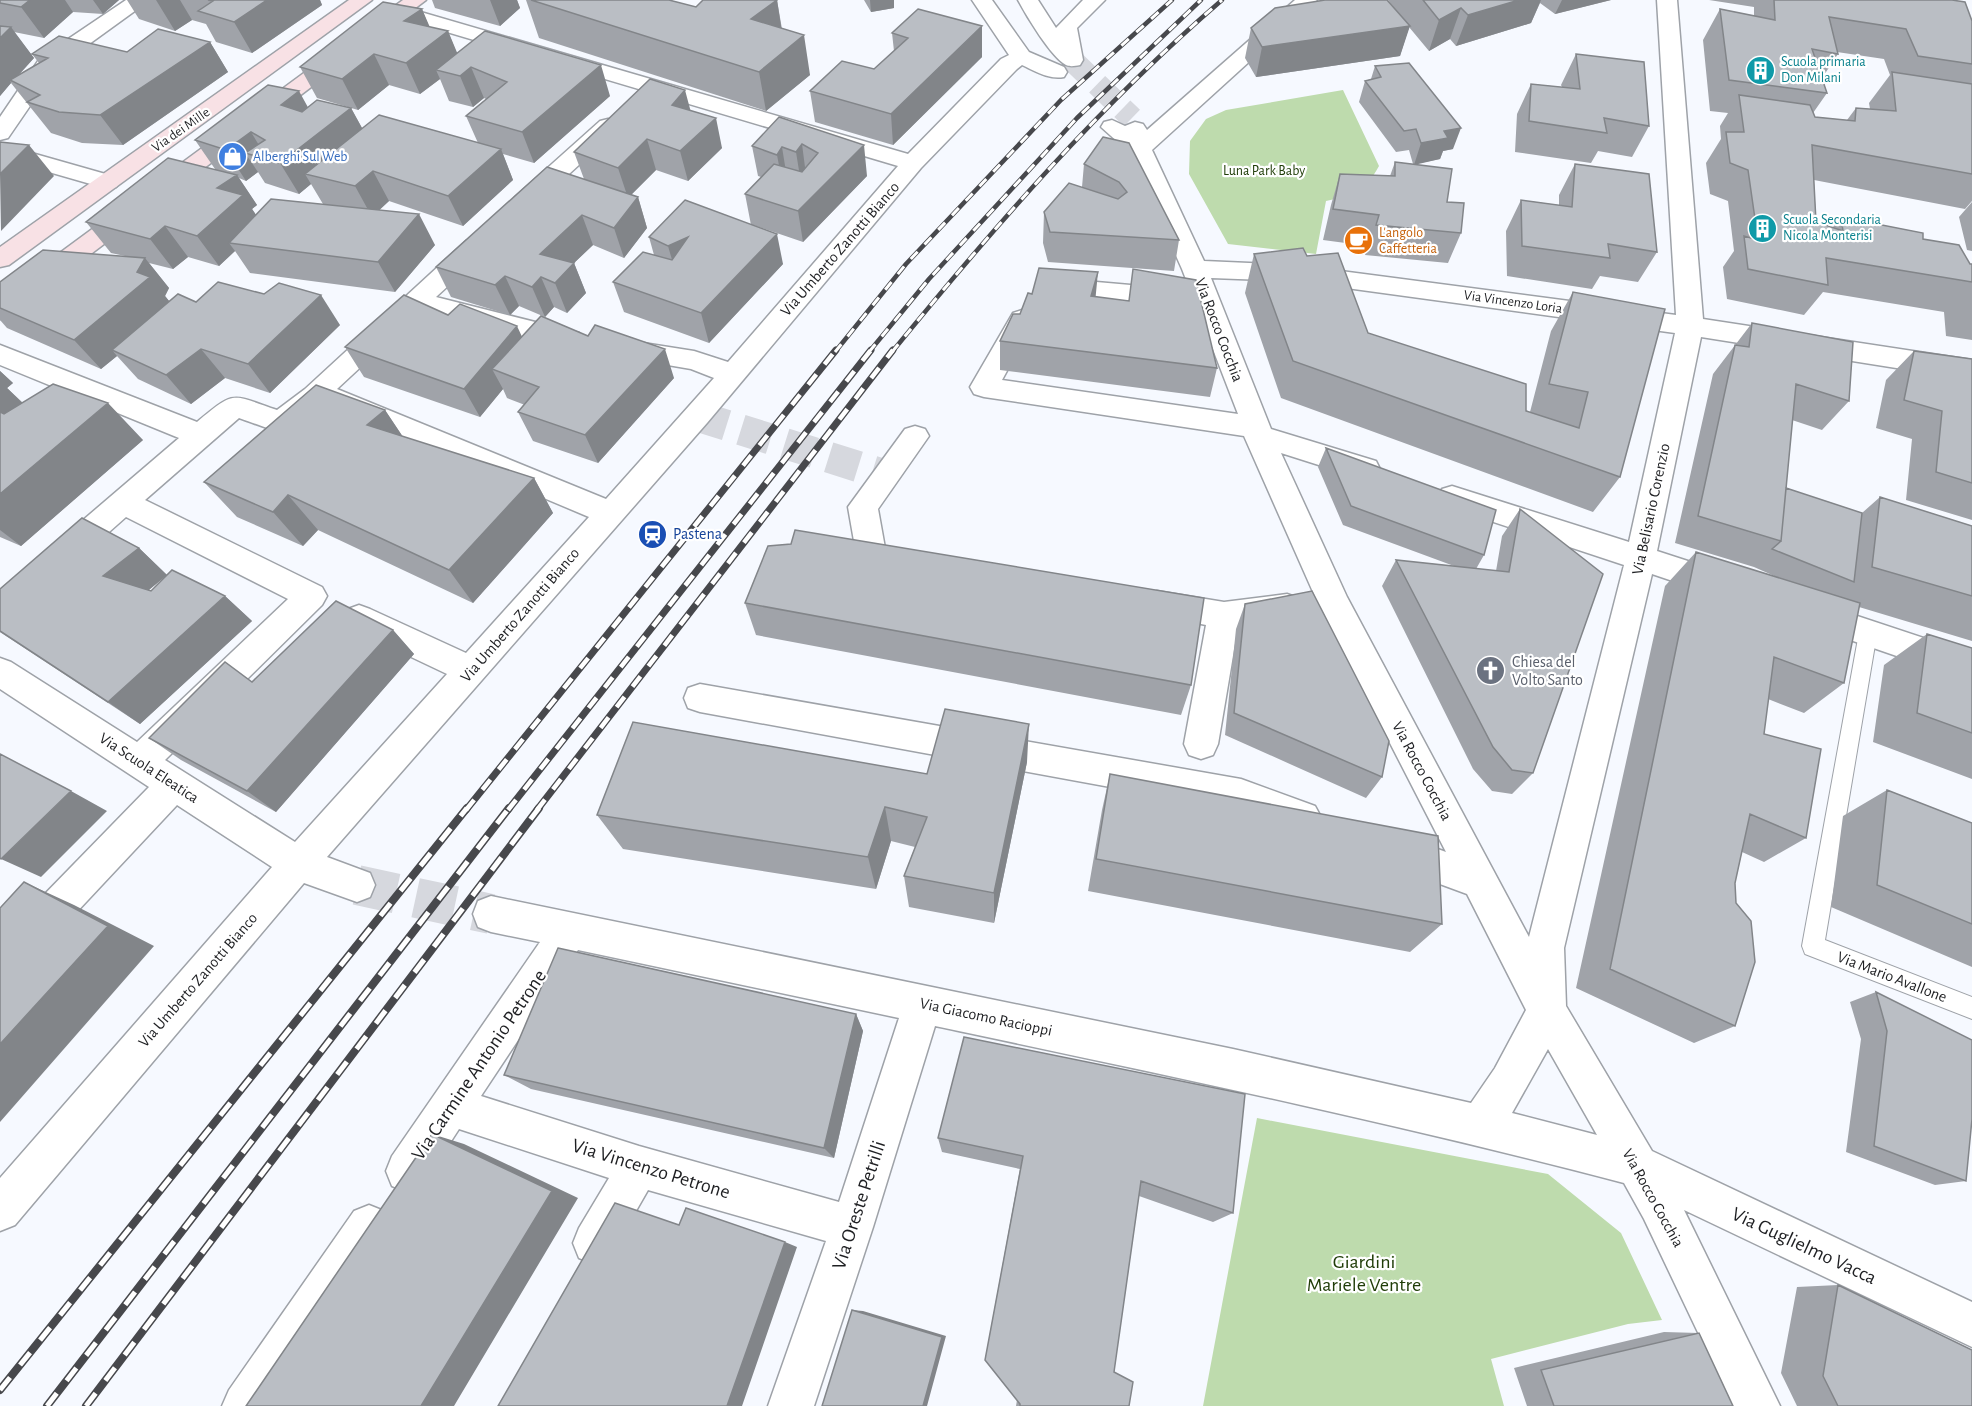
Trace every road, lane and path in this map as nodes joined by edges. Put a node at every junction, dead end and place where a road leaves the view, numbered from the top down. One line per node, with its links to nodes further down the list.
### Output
1 (140, 0): 13 (street)
2 (361, 0): 8 (street); 17 (street, Via dei Mille)
3 (982, 0): 9 (street)
4 (1028, 0): 10 (street)
5 (1095, 0): 10 (street)
6 (1307, 0): 14 (street)
7 (1667, 0): 23 (street, Via Belisario Corenzio)
8 (408, 6): 11 (street); 22 (street)
9 (1021, 57): 10 (street); 16 (street, Via Umberto Zanotti Bianco)
10 (1064, 66)
11 (637, 99): 16 (street); 21 (street)
12 (1122, 123): 14 (street, Via Rocco Cocchia)
13 (0, 133)
14 (1140, 149): 19 (street, Via Rocco Cocchia)
15 (0, 150): 17 (street)
16 (913, 163): 26 (street, Via Umberto Zanotti Bianco)
17 (108, 182): 18 (street, Via dei Mille)
18 (0, 259)
19 (1195, 269): 20 (street, Via Rocco Cocchia); 23 (street, Via Vincenzo Loria)
20 (1207, 300): 28 (street, Via Rocco Cocchia); 28 (street)
21 (416, 301): 26 (street); 27 (street)
22 (0, 310)
23 (1690, 326): 25 (street, Via Vincenzo Loria); 35 (street, Via Belisario Corenzio)
24 (0, 354): 29 (street)
25 (1972, 370)
26 (733, 374): 34 (street, Via Umberto Zanotti Bianco)
27 (317, 392): 29 (street); 34 (street)
28 (1257, 431): 31 (street); 40 (street, Via Rocco Cocchia)
29 (200, 435): 33 (street)
30 (915, 436): 36 (street)
31 (1394, 478)
32 (1427, 489): 35 (street)
33 (123, 502): 38 (street); 42 (street)
34 (610, 513): 46 (street, Via Umberto Zanotti Bianco)
35 (1641, 557): 37 (street); 62 (street, Via Belisario Corenzio)
36 (931, 567)
37 (1755, 595)
38 (310, 596): 46 (street); 50 (street)
39 (1130, 600): 43 (street)
40 (1334, 601): 43 (street); 55 (street, Via Rocco Cocchia)
41 (1789, 607): 44 (street)
42 (0, 610)
43 (1224, 615): 49 (street)
44 (1868, 633): 45 (street); 61 (lane, Via Mario Avallone)
45 (1972, 668)
46 (471, 670): 54 (street, Via Umberto Zanotti Bianco)
47 (0, 672): 50 (street, Via Scuola Eleatica)
48 (700, 698): 52 (street)
49 (1201, 744)
50 (140, 762): 51 (street, Via Scuola Eleatica)
51 (175, 784): 54 (street, Via Scuola Eleatica); 59 (street)
52 (1328, 826)
53 (1371, 842): 55 (street)
54 (298, 864): 56 (street); 67 (street, Via Umberto Zanotti Bianco)
55 (1479, 881): 62 (street, Via Rocco Cocchia)
56 (357, 885)
57 (491, 914): 58 (street, Via Giacomo Racioppi)
58 (569, 932): 60 (street, Via Giacomo Racioppi); 63 (street, Via Carmine Antonio Petrone)
59 (0, 967)
60 (923, 1004): 64 (street, Via Giacomo Racioppi); 68 (street, Via Oreste Petrilli)
61 (1972, 1008)
62 (1547, 1010): 64 (street); 65 (street, Via Rocco Cocchia)
63 (452, 1107): 66 (street, Via Vincenzo Petrone); 71 (street, Via Carmine Antonio Petrone)
64 (1480, 1125): 65 (street, Via Giacomo Racioppi)
65 (1636, 1166): 70 (street, Via Guglielmo Vacca); 73 (street, Via Rocco Cocchia)
66 (639, 1167): 68 (street, Via Vincenzo Petrone); 69 (street)
67 (0, 1210)
68 (852, 1227): 72 (street, Via Oreste Petrilli)
69 (575, 1277)
70 (1972, 1325)
71 (245, 1406)
72 (791, 1406)
73 (1757, 1406)

